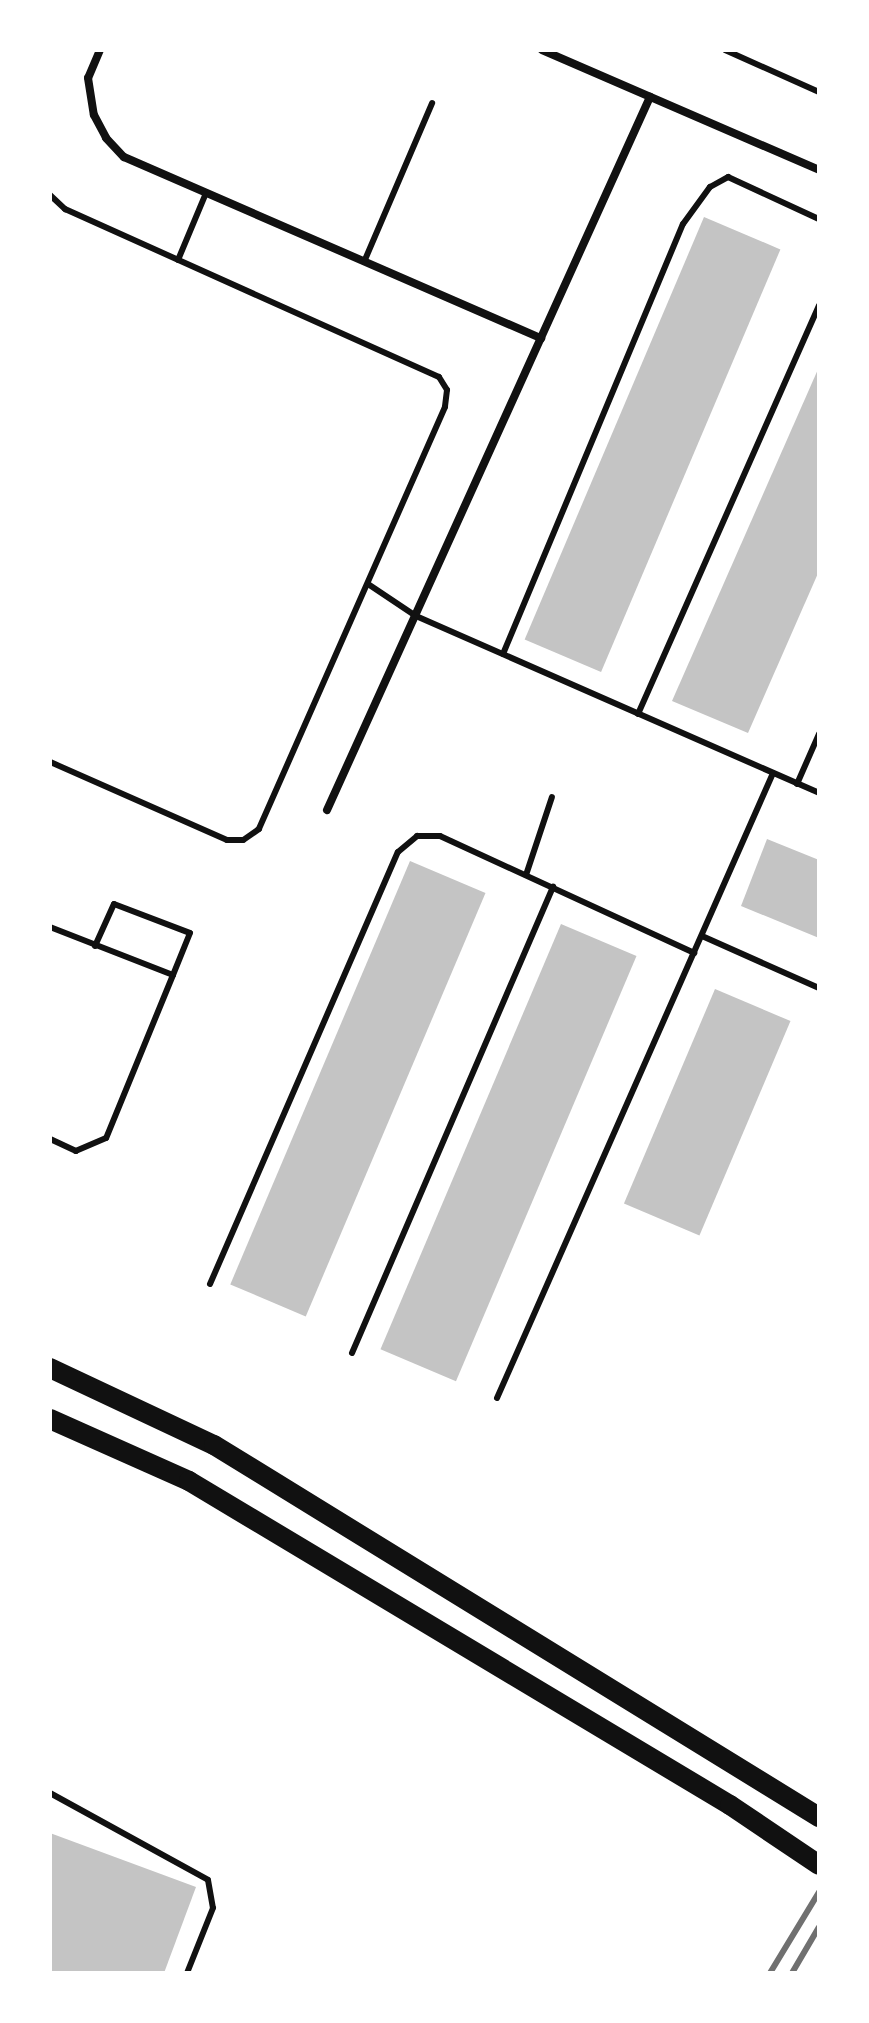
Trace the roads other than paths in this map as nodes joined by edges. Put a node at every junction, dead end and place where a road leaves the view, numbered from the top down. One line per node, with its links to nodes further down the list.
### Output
1 (100, 50): 8 (street)
2 (542, 50): 5 (street)
3 (725, 50): 4 (lane)
4 (819, 92)
5 (650, 97): 7 (street); 14 (street)
6 (432, 103): 12 (lane)
7 (819, 170)
8 (206, 193): 11 (lane); 12 (street)
9 (50, 195): 11 (lane)
10 (819, 219): 17 (lane)
11 (178, 260): 15 (lane)
12 (364, 262): 14 (street)
13 (819, 305): 18 (lane)
14 (541, 338): 16 (street)
15 (368, 584): 16 (lane); 20 (lane)
16 (416, 616): 17 (lane); 25 (street)
17 (503, 654): 18 (lane)
18 (638, 714): 21 (lane)
19 (819, 734): 22 (lane)
20 (50, 762)
21 (773, 773): 22 (lane); 29 (lane)
22 (797, 784): 23 (lane)
23 (819, 793)
24 (552, 797): 26 (lane)
25 (327, 810)
26 (526, 875): 27 (lane); 35 (lane)
27 (553, 887): 31 (lane); 36 (lane)
28 (50, 927): 30 (lane)
29 (702, 936): 31 (lane); 33 (lane)
30 (95, 946): 32 (lane); 32 (lane)
31 (694, 953): 38 (lane)
32 (173, 975): 34 (lane)
33 (819, 988)
34 (50, 1139)
35 (210, 1284)
36 (352, 1353)
37 (50, 1368): 41 (main road)
38 (497, 1398)
39 (50, 1419): 42 (main road)
40 (50, 1793): 43 (lane)
41 (819, 1817)
42 (819, 1865)
43 (187, 1973)

